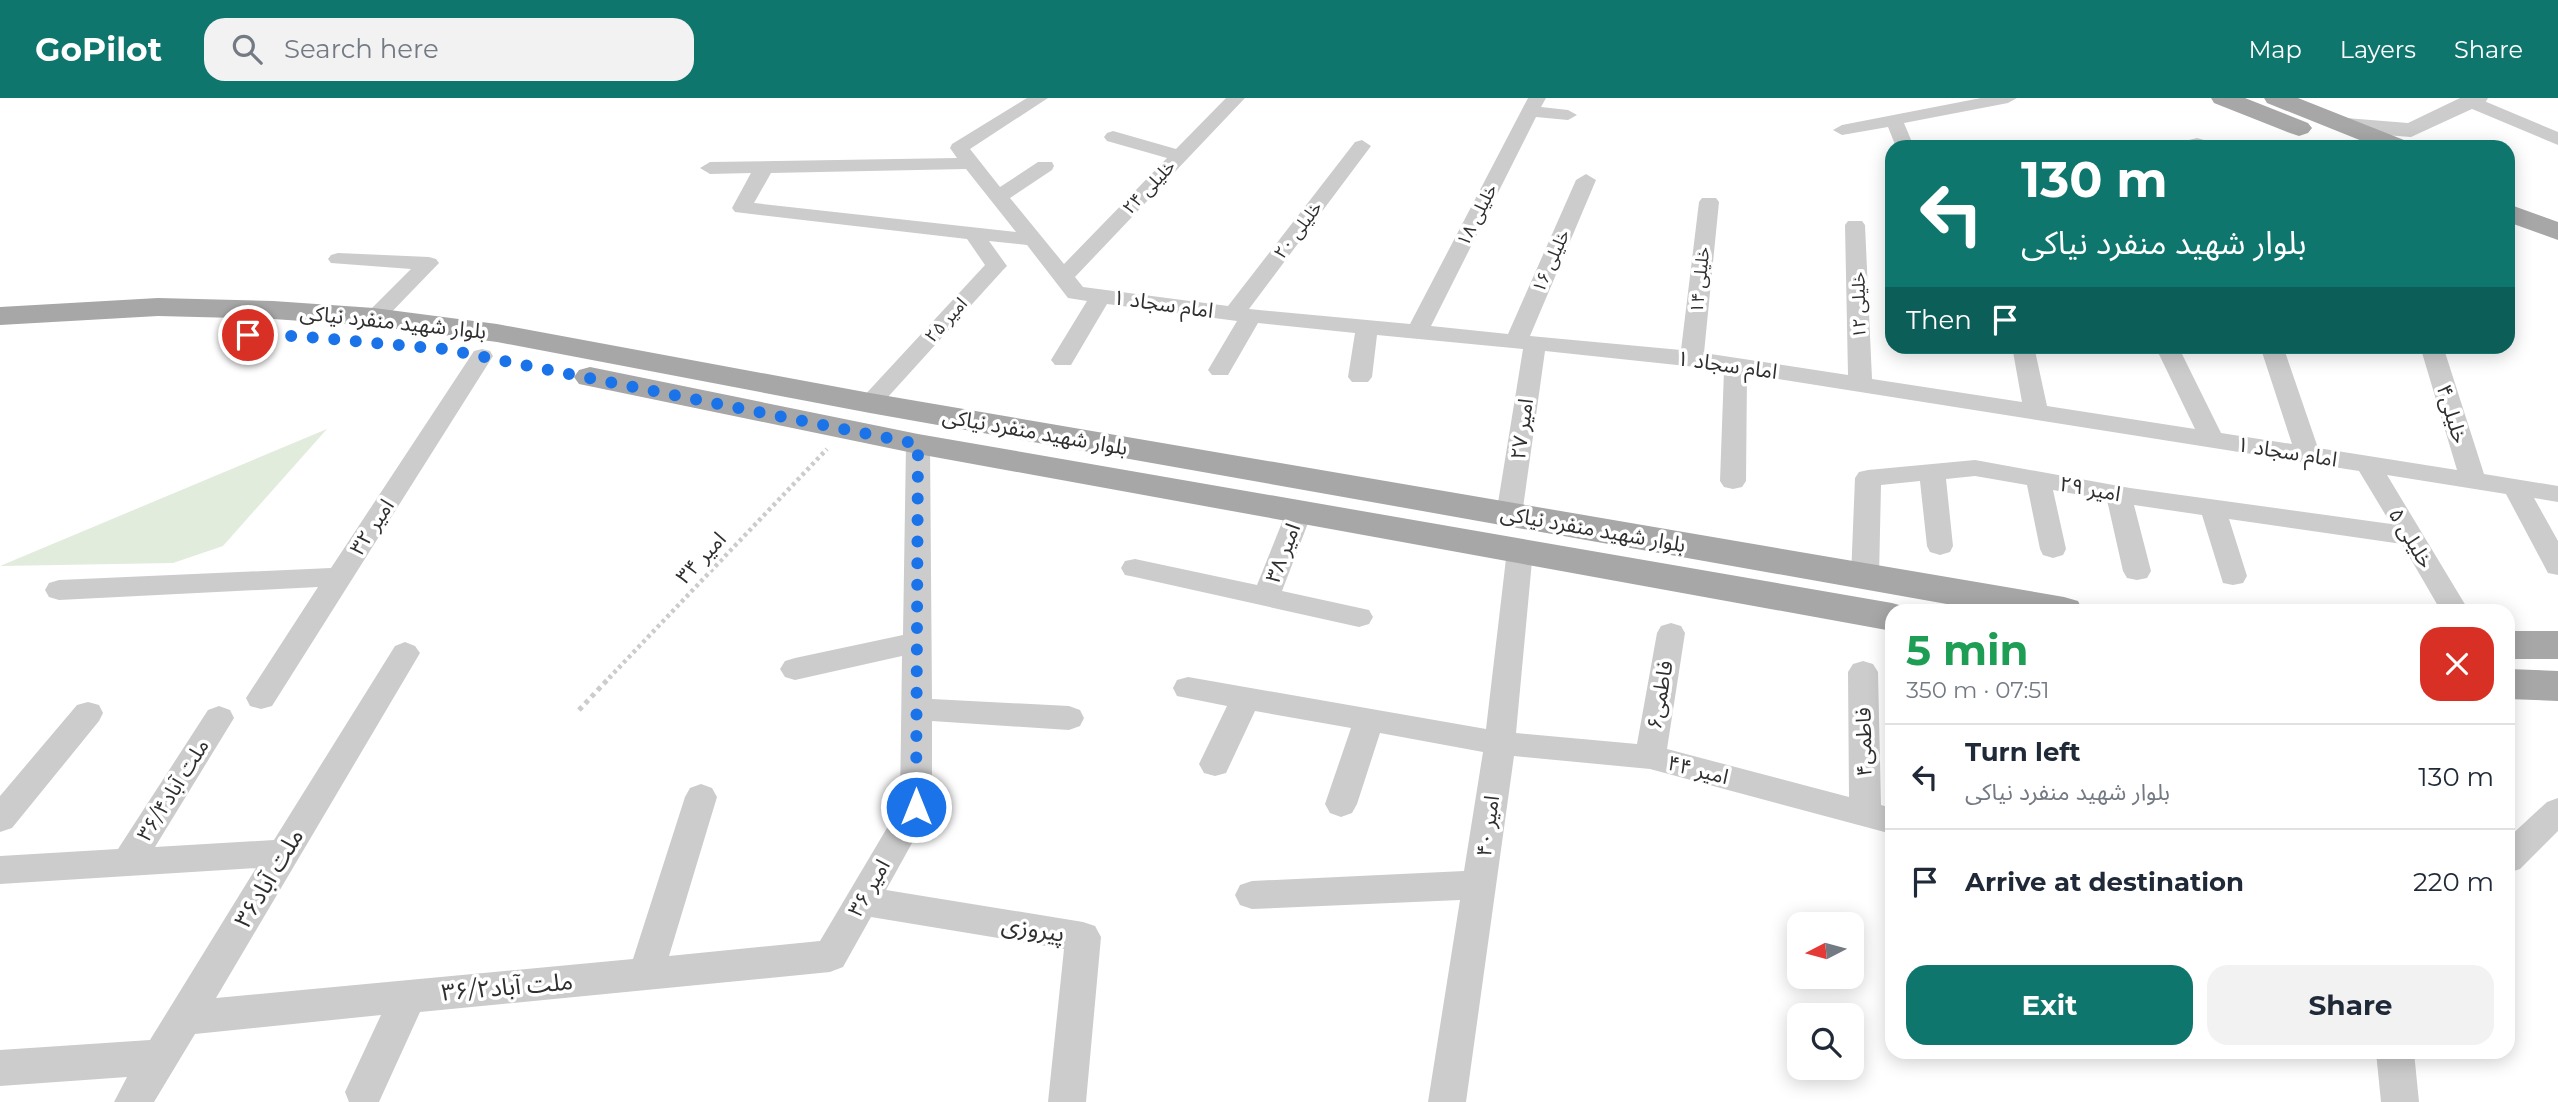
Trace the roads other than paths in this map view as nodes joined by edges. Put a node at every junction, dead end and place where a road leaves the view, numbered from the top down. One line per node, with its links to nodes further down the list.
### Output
1 (1039, 98): 20 (street)
2 (1236, 98): 21 (street, خلیلی ۲۴)
3 (1938, 98): 9 (street)
4 (2008, 98): 9 (street)
5 (2223, 98): 13 (main road)
6 (2276, 98): 13 (main road)
7 (2474, 100): 15 (street); 18 (street)
8 (1533, 105): 10 (street); 42 (street, خلیلی ۱۸)
9 (1956, 108): 11 (street)
10 (1568, 115)
11 (1894, 120): 12 (street); 16 (street)
12 (1842, 130)
13 (2346, 136): 17 (main road)
14 (1113, 137): 21 (street)
15 (2558, 139)
16 (1902, 140)
17 (2399, 140)
18 (2414, 140)
19 (1362, 146): 38 (street, خلیلی ۲۰)
20 (965, 156): 23 (street); 27 (street, امام سجاد ۱)
21 (1180, 156): 36 (street, خلیلی ۲۴)
22 (1045, 166): 27 (street)
23 (764, 167): 24 (street); 33 (street)
24 (710, 168)
25 (1586, 180): 44 (street, خلیلی ۱۶)
26 (2515, 193): 29 (main road)
27 (998, 197): 34 (street, امام سجاد ۱)
28 (1709, 202): 50 (street, خلیلی ۱۴)
29 (2558, 211)
30 (2515, 215): 32 (main road)
31 (1855, 225): 55 (street, خلیلی ۱۲)
32 (2558, 232)
33 (974, 234): 34 (street); 56 (street, امیر ۲۵)
34 (1034, 240): 36 (street, امام سجاد ۱)
35 (338, 259): 40 (street)
36 (1063, 277): 37 (street, امام سجاد ۱)
37 (1101, 296): 38 (street, امام سجاد ۱); 51 (street)
38 (1243, 315): 41 (street, امام سجاد ۱); 53 (street, خلیلی ۲۰)
39 (0, 316): 40 (main road, بلوار شهید منفرد نیاکی)
40 (374, 317): 56 (main road, بلوار شهید منفرد نیاکی)
41 (1367, 327): 42 (street, امام سجاد ۱); 54 (street)
42 (1417, 332): 44 (street, امام سجاد ۱)
43 (0, 337): 49 (main road, بلوار شهید منفرد نیاکی)
44 (1525, 342): 50 (street, امام سجاد ۱); 72 (street, امیر ۲۷)
45 (2025, 354): 57 (street)
46 (2170, 354): 59 (street)
47 (2274, 354): 61 (street)
48 (2433, 354): 66 (street, خلیلی۴)
49 (482, 356): 58 (main road, بلوار شهید منفرد نیاکی); 81 (street, امیر ۳۲)
50 (1692, 358): 52 (street, امام سجاد ۱)
51 (1063, 360)
52 (1736, 365): 55 (street, امام سجاد ۱); 65 (street)
53 (1220, 370)
54 (1360, 377)
55 (1860, 385): 57 (street, امام سجاد ۱)
56 (870, 403): 58 (main road); 72 (main road, بلوار شهید منفرد نیاکی)
57 (2036, 412): 59 (street, امام سجاد ۱)
58 (846, 428): 60 (main road, بلوار شهید منفرد نیاکی)
59 (2212, 440): 61 (street, امام سجاد ۱)
60 (918, 444): 71 (main road, بلوار شهید منفرد نیاکی); 90 (street, امیر ۳۶)
61 (2308, 455): 62 (street, امام سجاد ۱)
62 (2368, 464): 66 (street, امام سجاد ۱); 73 (street, خلیلی ۵)
63 (1932, 471): 64 (street, امیر ۲۹); 74 (street); 82 (street, امیر ۲۹)
64 (2038, 479): 68 (street, امیر ۲۹); 76 (street)
65 (1733, 481)
66 (2473, 481): 67 (street, امام سجاد ۱)
67 (2515, 487): 69 (street, امام سجاد ۱); 77 (street)
68 (2118, 494): 70 (street, امیر ۲۹); 79 (street)
69 (2558, 494)
70 (2213, 508): 73 (street, امیر ۲۹); 80 (street)
71 (1300, 510): 75 (main road, بلوار شهید منفرد نیاکی); 84 (street, امیر ۳۸)
72 (1509, 515): 82 (main road, بلوار شهید منفرد نیاکی)
73 (2410, 536): 86 (street, خلیلی ۵)
74 (1940, 546)
75 (1520, 550): 87 (main road, بلوار شهید منفرد نیاکی); 106 (street, امیر ۴۰)
76 (2053, 550)
77 (2558, 566)
78 (1135, 568): 84 (street)
79 (2137, 571)
80 (2233, 576)
81 (340, 577): 83 (street); 99 (street, امیر ۳۲)
82 (1866, 577): 85 (main road, بلوار شهید منفرد نیاکی)
83 (59, 590)
84 (1266, 597): 88 (street)
85 (2023, 604)
86 (2451, 604)
87 (1885, 616)
88 (1359, 617)
89 (1671, 633): 107 (street, فاطمی۶)
90 (916, 642): 94 (street); 101 (street, امیر ۳۶)
91 (2515, 645): 92 (main road)
92 (2558, 645)
93 (405, 653): 115 (street, ملت آباد۳۶)
94 (795, 669)
95 (1863, 672): 112 (street, فاطمی۴)
96 (2515, 684): 97 (main road)
97 (2558, 686)
98 (1188, 688): 100 (street, امیر ۴۴)
99 (261, 698)
100 (1246, 698): 105 (street, امیر ۴۴); 108 (street)
101 (916, 709): 104 (street); 120 (street, امیر ۳۶)
102 (88, 713): 113 (street)
103 (219, 718): 116 (street, ملت آباد۳۶/۴)
104 (1069, 718)
105 (1369, 720): 106 (street, امیر ۴۴); 110 (street)
106 (1500, 743): 107 (street, امیر ۴۴); 118 (street, امیر ۴۰)
107 (1650, 757): 112 (street, امیر ۴۴)
108 (1215, 764)
109 (701, 797): 122 (street)
110 (1341, 804)
111 (2558, 811): 114 (street)
112 (1879, 816)
113 (0, 819)
114 (2515, 852)
115 (284, 853): 116 (street); 124 (street, ملت آباد۳۶)
116 (127, 863): 117 (street)
117 (0, 870)
118 (1479, 885): 119 (street); 131 (street, امیر ۴۰)
119 (1252, 895)
120 (862, 901): 121 (street, امیر ۳۶); 130 (street, پیروزی)
121 (830, 956): 122 (street, ملت آباد۳۶/۲)
122 (646, 974): 123 (street, ملت آباد۳۶/۲)
123 (409, 996): 124 (street, ملت آباد۳۶/۲); 128 (street)
124 (184, 1018): 125 (street, ملت آباد۳۶)
125 (161, 1057): 127 (street); 129 (street, ملت آباد۳۶)
126 (2396, 1059): 132 (street)
127 (0, 1068)
128 (364, 1092)
129 (133, 1102)
130 (1066, 1102)
131 (1447, 1102)
132 (2400, 1102)

